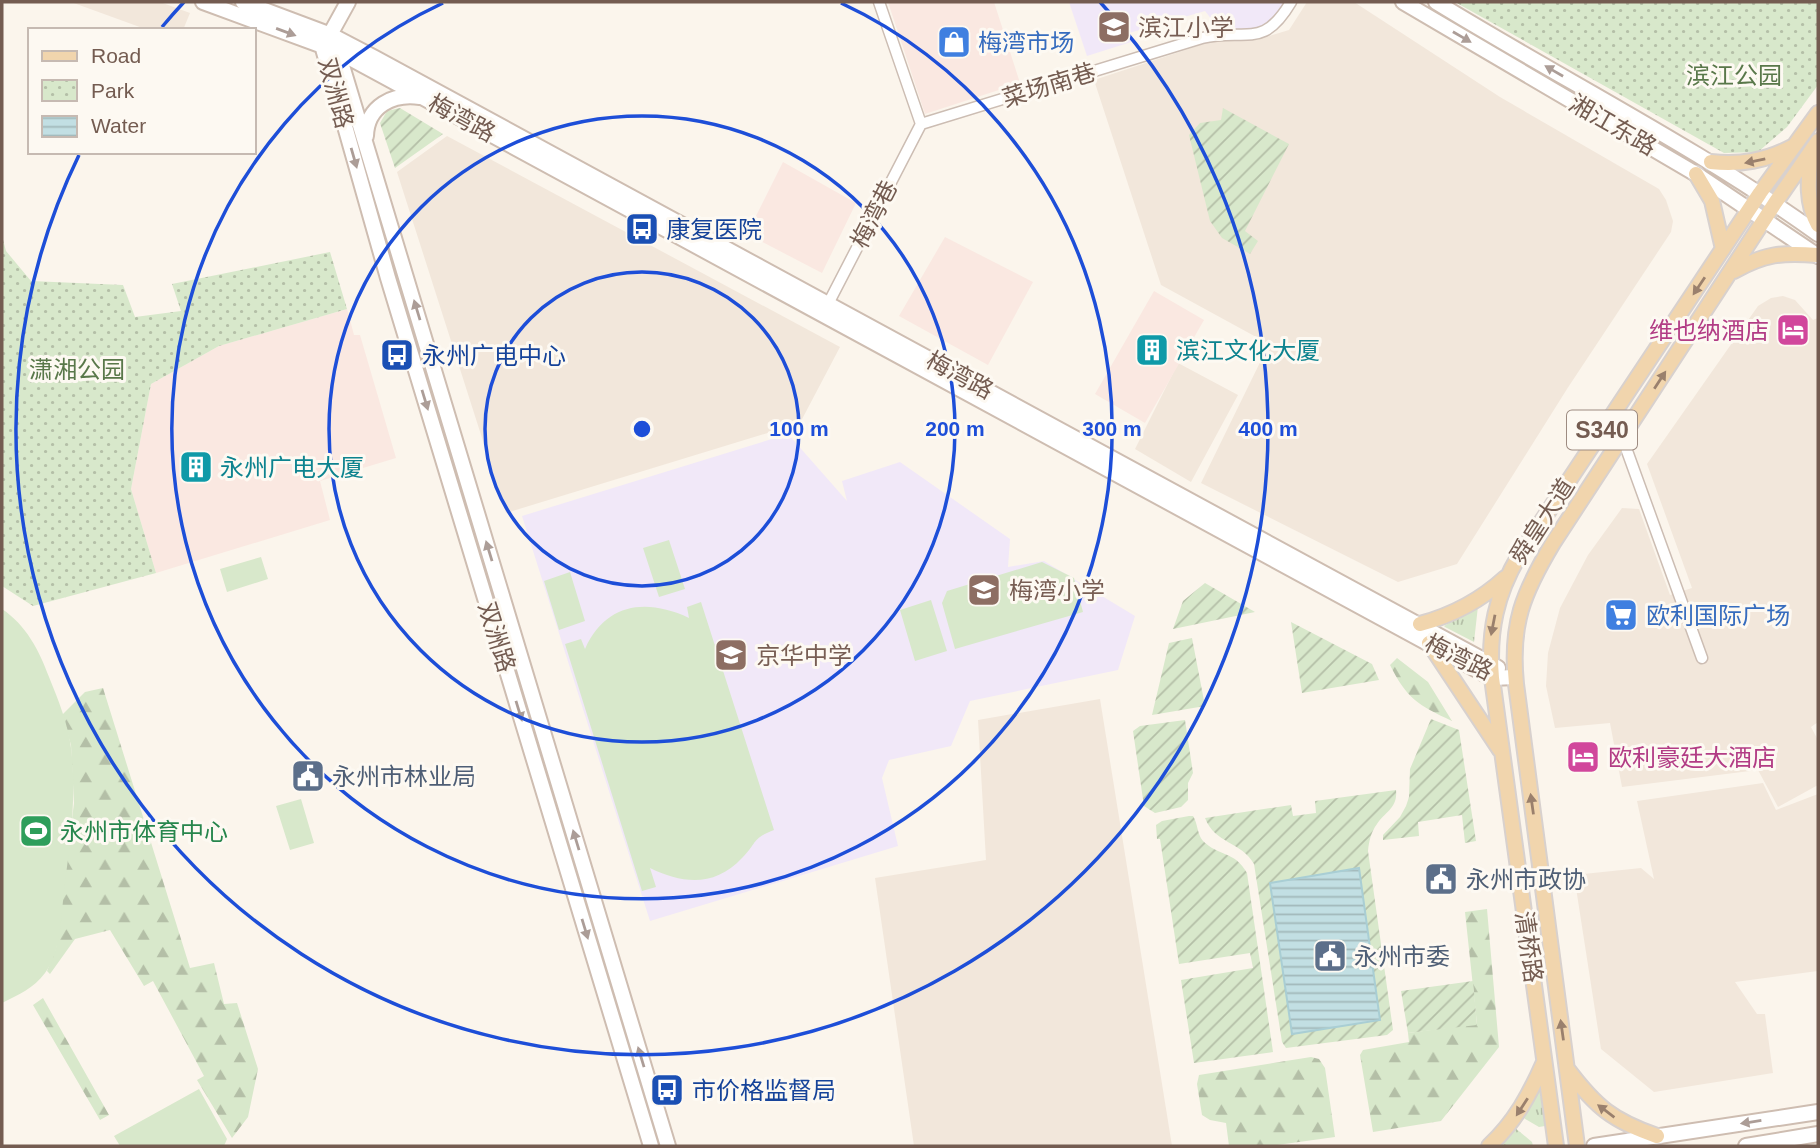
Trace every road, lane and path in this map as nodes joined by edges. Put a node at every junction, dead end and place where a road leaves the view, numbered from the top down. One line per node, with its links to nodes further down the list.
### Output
1 (203, 2): 8 (main road, 梅湾路, one-way to 8)
2 (243, 2): 8 (main road, 梅湾路)
3 (348, 2): 8 (main road)
4 (879, 2): 12 (street)
5 (1291, 2): 12 (street, 菜场南巷)
6 (1403, 2): 17 (main road, 湘江东路, one-way to 17)
7 (1436, 2): 14 (main road, 湘江东路, one-way to 7)
8 (327, 40): 9 (main road, 双洲路); 21 (main road, 双洲路, one-way to 21); 31 (main road, 梅湾路)
9 (339, 52): 10 (main road, 梅湾路); 13 (main road, 双洲路)
10 (425, 97): 13 (main road); 34 (main road, 梅湾路)
11 (1818, 113): 15 (main road, 舜皇大道 / S340)
12 (921, 124): 31 (street, 梅湾巷)
13 (366, 141): 20 (main road, 双洲路)
14 (1677, 143): 17 (main road); 18 (main road, 湘江东路)
15 (1797, 144): 18 (main road, one-way to 18); 22 (main road, 舜皇大道 / S340)
16 (1815, 147): 23 (main road, 舜皇大道 / S340); 26 (main road)
17 (1669, 158): 19 (main road, 湘江东路)
18 (1711, 162): 22 (main road, 湘江东路)
19 (1696, 174): 24 (main road, 湘江东路); 28 (main road)
20 (380, 188): 21 (main road); 45 (main road, 双洲路, one-way to 20)
21 (364, 193): 44 (main road, 双洲路, one-way to 44)
22 (1760, 193): 23 (main road, 湘江东路); 24 (main road, 舜皇大道 / S340)
23 (1775, 203): 25 (main road, 舜皇大道 / S340); 27 (main road, 湘江东路)
24 (1750, 209): 25 (main road, 湘江东路); 28 (main road, 舜皇大道 / S340)
25 (1765, 218): 29 (main road, 湘江东路); 30 (main road, 舜皇大道 / S340)
26 (1818, 225)
27 (1818, 234)
28 (1723, 249): 33 (main road, 舜皇大道 / S340, one-way to 33)
29 (1818, 255): 30 (main road)
30 (1729, 274): 32 (main road, 舜皇大道 / S340, one-way to 30)
31 (828, 304): 34 (main road, 梅湾路)
32 (1622, 437): 35 (street); 37 (main road, 舜皇大道 / S340)
33 (1506, 577): 34 (main road); 36 (main road, 舜皇大道 / S340, one-way to 36)
34 (1425, 634): 36 (main road, 梅湾路); 38 (main road)
35 (1702, 658)
36 (1492, 671): 37 (main road, 梅湾路); 38 (main road, 清桥路 / S340)
37 (1515, 677): 40 (main road, 清桥路 / S340, one-way to 37)
38 (1503, 755): 39 (main road, 清桥路 / S340)
39 (1545, 1063): 40 (main road); 46 (main road, one-way to 46); 47 (main road, 清桥路)
40 (1567, 1066): 43 (main road, one-way to 40); 48 (main road, 清桥路 / S340)
41 (1818, 1112): 43 (main road, one-way to 43)
42 (1818, 1134): 50 (main road)
43 (1657, 1136): 49 (main road)
44 (651, 1146)
45 (668, 1146)
46 (1489, 1146)
47 (1556, 1146)
48 (1577, 1146)
49 (1594, 1146)
50 (1746, 1146)

